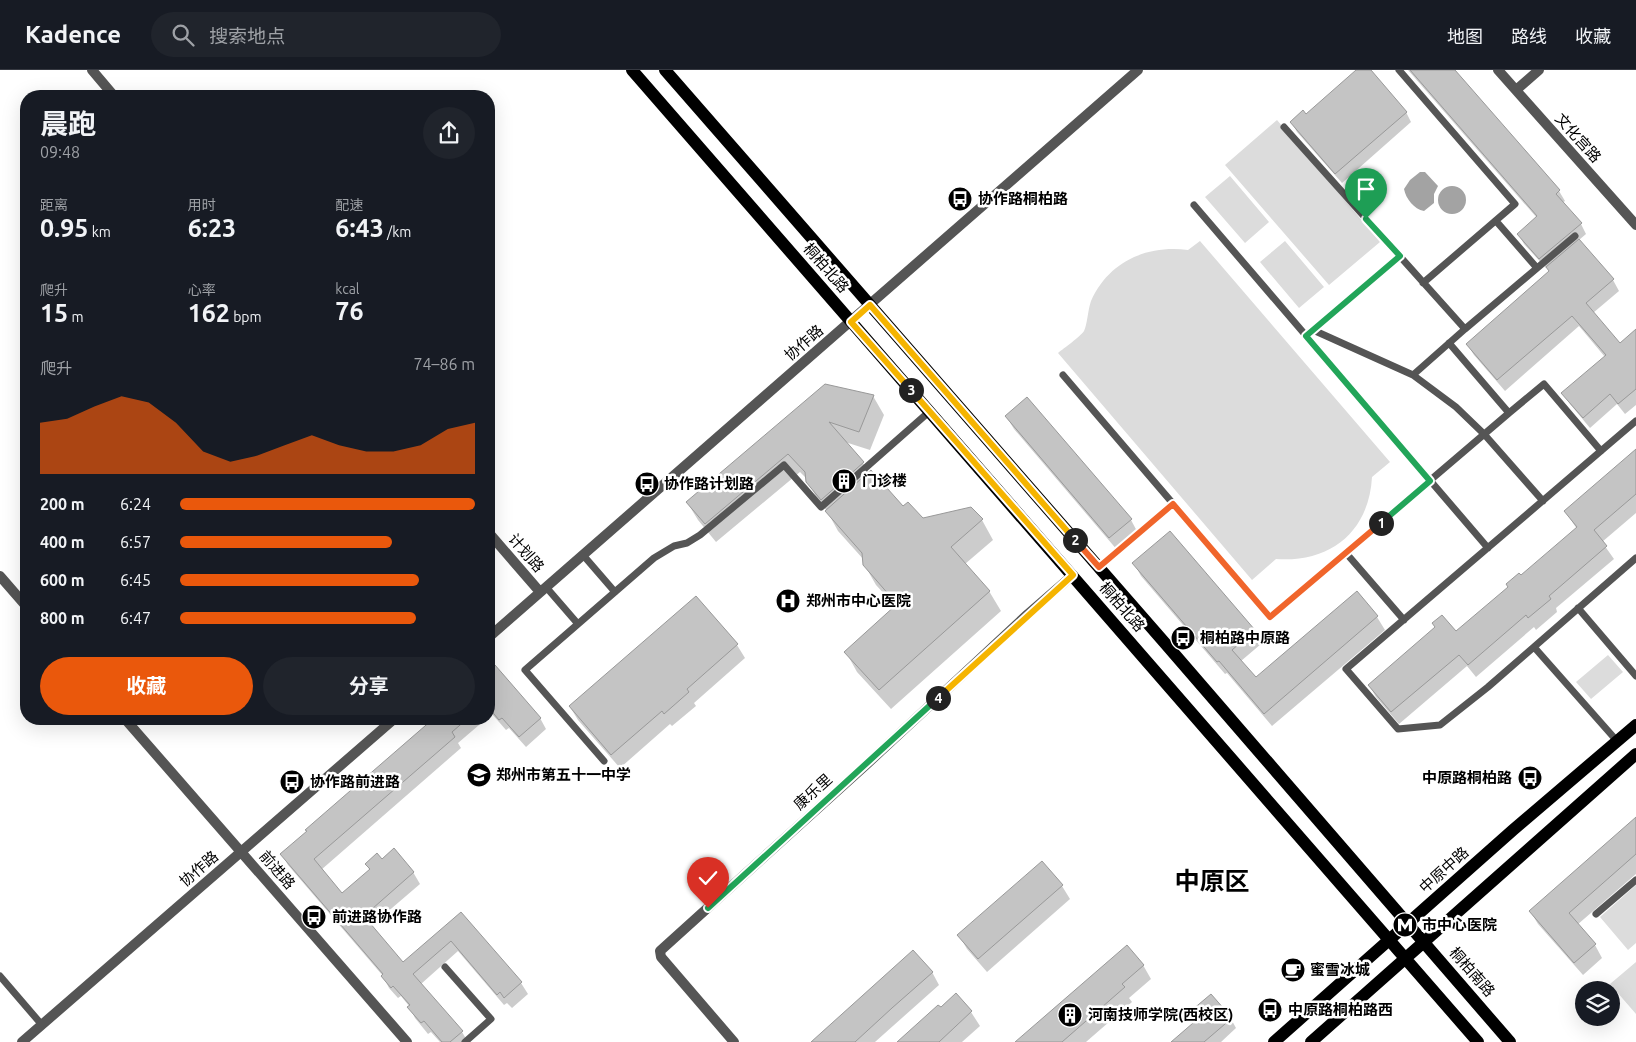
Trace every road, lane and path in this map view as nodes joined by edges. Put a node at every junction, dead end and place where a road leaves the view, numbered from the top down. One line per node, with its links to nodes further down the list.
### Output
1 (92, 70): 8 (street)
2 (632, 70): 19 (main road, 桐柏北路)
3 (665, 70): 18 (main road, 桐柏北路)
4 (1138, 70): 18 (street, 协作路)
5 (1399, 70): 12 (lane)
6 (1498, 70): 9 (street, 文化宫路)
7 (1539, 70): 9 (street)
8 (109, 90)
9 (1516, 90): 13 (street, 文化宫路)
10 (1284, 127): 15 (lane)
11 (1194, 205): 22 (lane)
12 (1496, 221): 16 (lane); 17 (lane)
13 (1636, 225)
14 (1575, 236): 16 (lane)
15 (1400, 256): 17 (lane); 21 (lane)
16 (1537, 268): 20 (lane)
17 (1423, 283): 20 (lane)
18 (870, 305): 19 (street, 协作路); 39 (main road, 桐柏北路)
19 (851, 322): 26 (main road, 桐柏北路); 37 (street, 协作路)
20 (1464, 329): 23 (lane)
21 (1313, 330): 22 (lane); 25 (lane)
22 (1306, 336): 31 (lane)
23 (1449, 343): 25 (lane); 27 (lane)
24 (1063, 375): 33 (lane)
25 (1413, 375): 29 (lane)
26 (930, 411): 40 (main road, 桐柏北路); 43 (lane)
27 (1509, 413): 29 (lane); 30 (lane)
28 (1636, 421): 30 (lane)
29 (1484, 434): 31 (lane); 32 (lane)
30 (1601, 450): 32 (lane)
31 (1430, 481): 35 (lane); 36 (lane)
32 (1543, 501): 35 (lane)
33 (1173, 504): 36 (lane); 39 (lane)
34 (495, 539): 42 (street, 计划路)
35 (1488, 548): 46 (lane)
36 (1346, 553): 46 (lane)
37 (583, 555): 42 (street, 协作路); 43 (lane)
38 (1636, 558): 45 (lane)
39 (1099, 567): 60 (main road, 桐柏北路)
40 (1073, 575): 61 (main road, 桐柏北路); 70 (street, 康乐里)
41 (0, 576): 44 (street)
42 (543, 590): 47 (lane); 48 (street, 协作路)
43 (615, 592): 47 (lane)
44 (20, 599)
45 (1578, 608): 49 (lane); 50 (lane)
46 (1404, 620): 49 (lane)
47 (578, 624): 56 (lane)
48 (495, 632)
49 (1534, 647): 54 (lane)
50 (1636, 676)
51 (130, 725): 57 (street, 前进路)
52 (387, 725): 57 (street, 协作路)
53 (1636, 725): 54 (main road, 中原中路)
54 (1617, 741): 60 (main road, 中原中路)
55 (1636, 754): 62 (main road)
56 (604, 761)
57 (241, 852): 66 (street, 协作路); 68 (street, 前进路)
58 (1636, 880): 59 (lane)
59 (1596, 914)
60 (1408, 923): 61 (main road, 中原中路); 62 (main road, 桐柏南路)
61 (1390, 940): 63 (main road); 71 (main road, 中原中路)
62 (1424, 941): 63 (main road); 74 (main road, 桐柏南路)
63 (1405, 958): 72 (main road); 73 (main road)
64 (445, 967): 69 (lane)
65 (0, 976): 66 (lane)
66 (42, 1025): 67 (street, 协作路)
67 (22, 1042)
68 (407, 1042)
69 (465, 1042)
70 (734, 1042)
71 (1274, 1042)
72 (1310, 1042)
73 (1478, 1042)
74 (1510, 1042)

